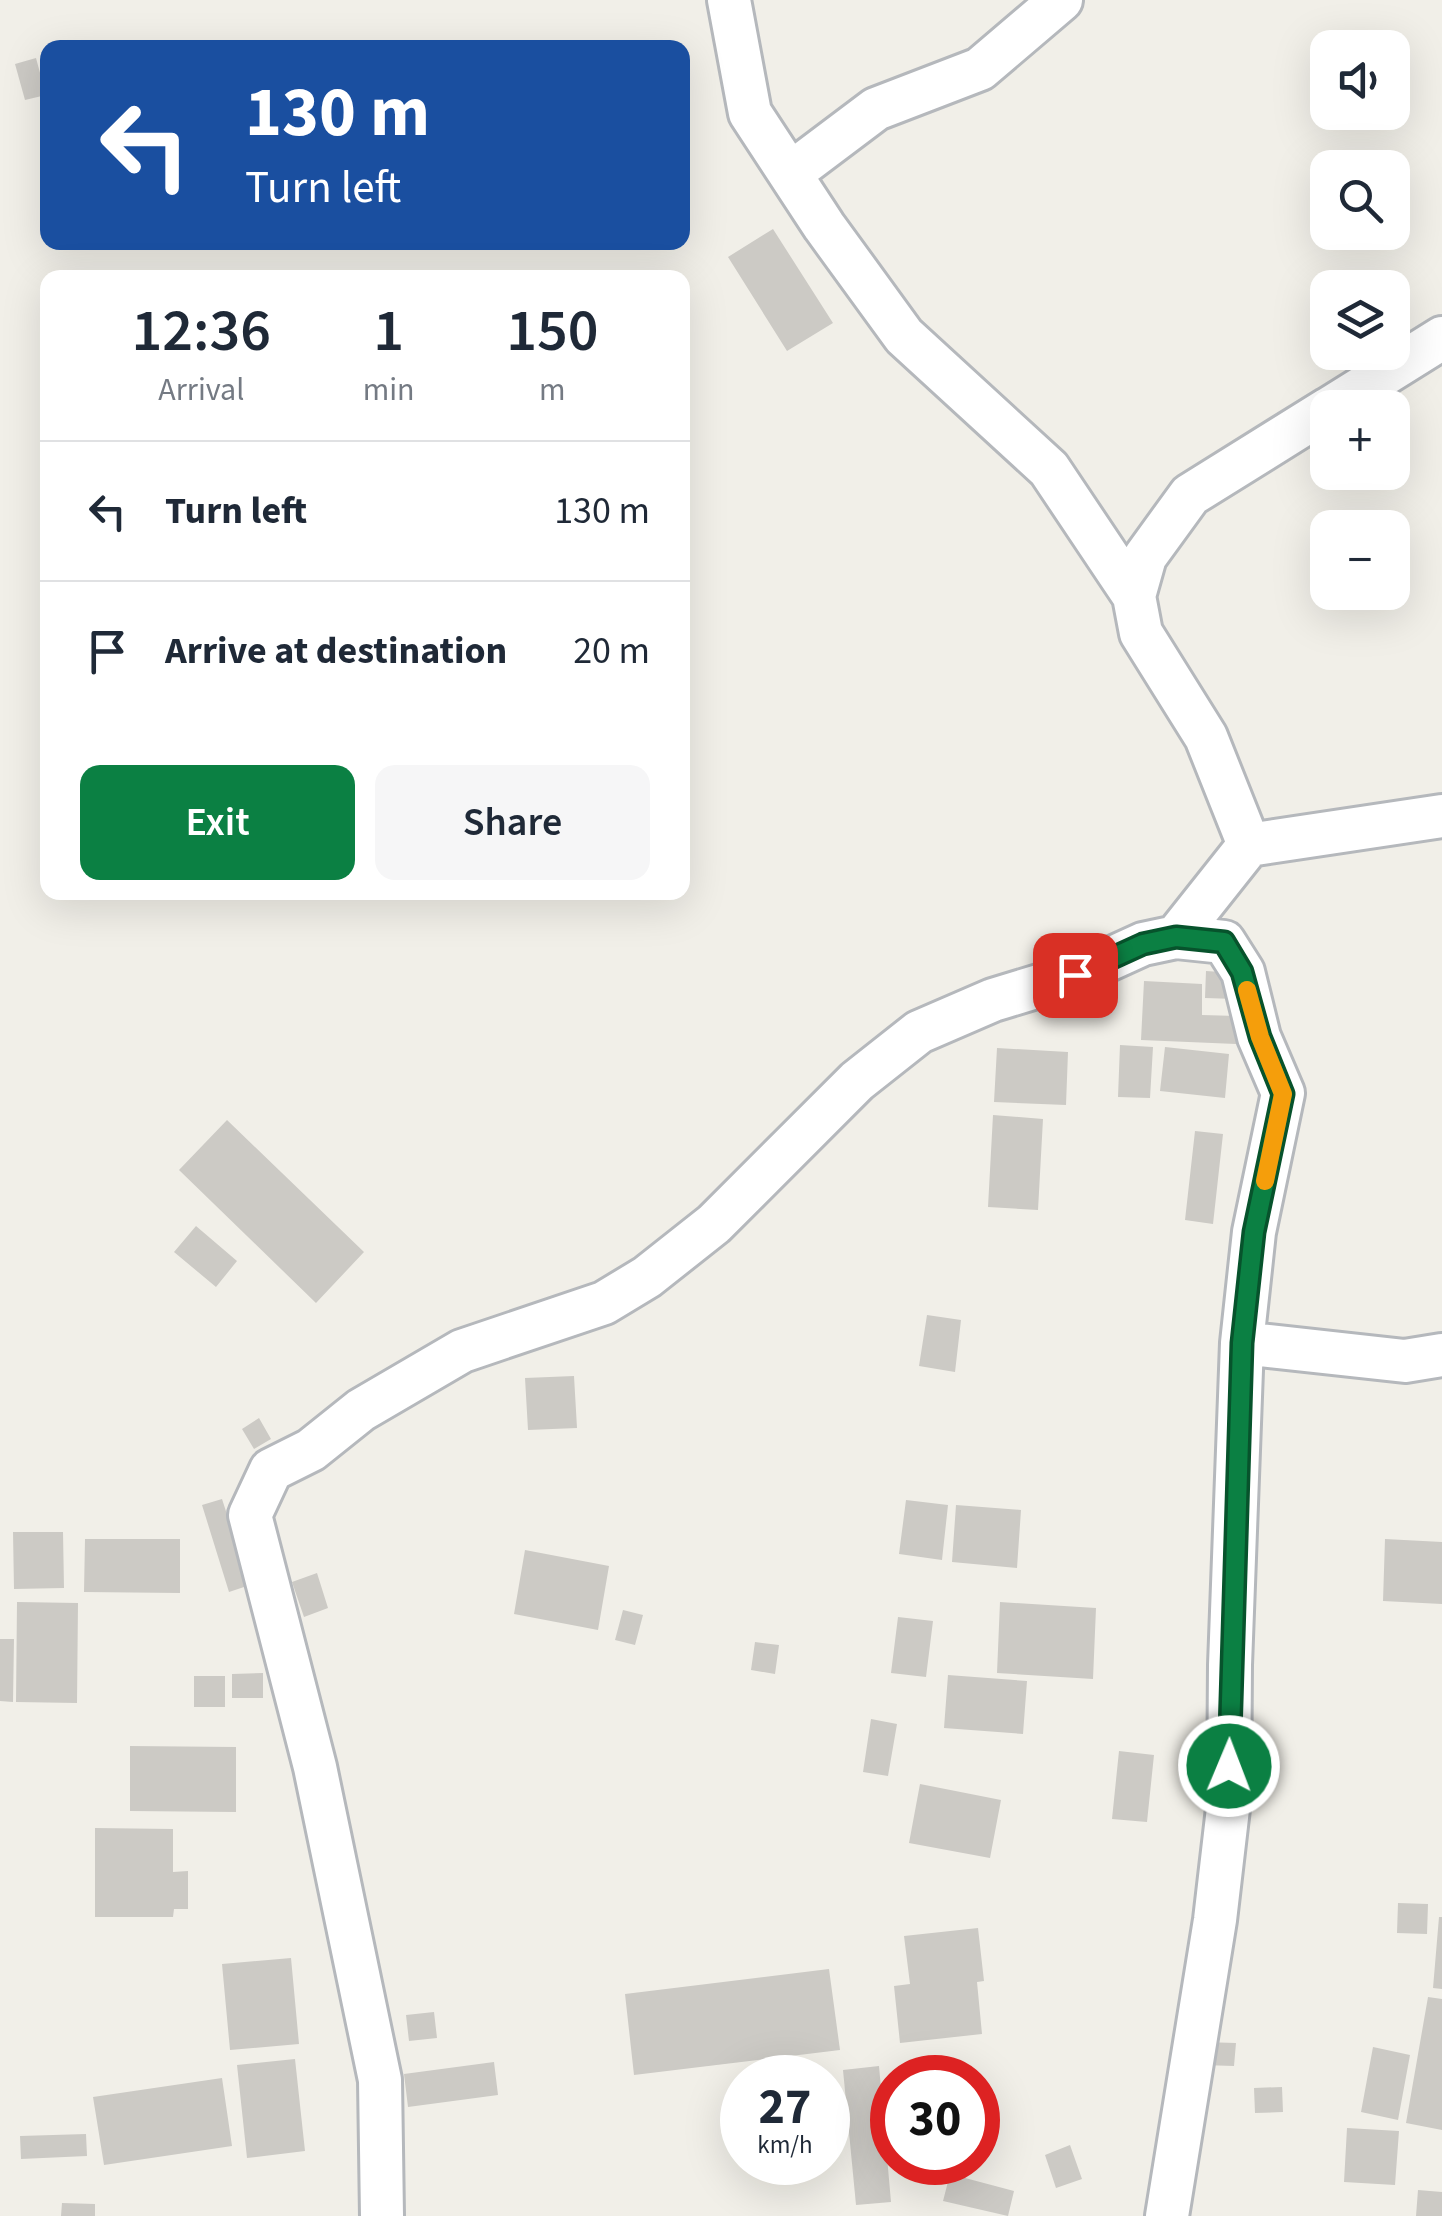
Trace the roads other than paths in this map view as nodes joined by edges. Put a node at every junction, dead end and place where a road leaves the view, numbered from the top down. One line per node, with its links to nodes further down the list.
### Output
1 (729, 0): 3 (street)
2 (1061, 0): 3 (street)
3 (791, 173): 7 (street)
4 (1442, 338): 5 (street)
5 (1358, 390)
6 (1310, 420): 7 (street)
7 (1134, 596): 9 (street)
8 (1442, 816): 9 (street)
9 (1248, 845): 10 (street)
10 (1176, 937): 11 (street); 13 (street)
11 (1242, 1343): 12 (street); 14 (street)
12 (1442, 1355)
13 (382, 2216)
14 (1166, 2216)

